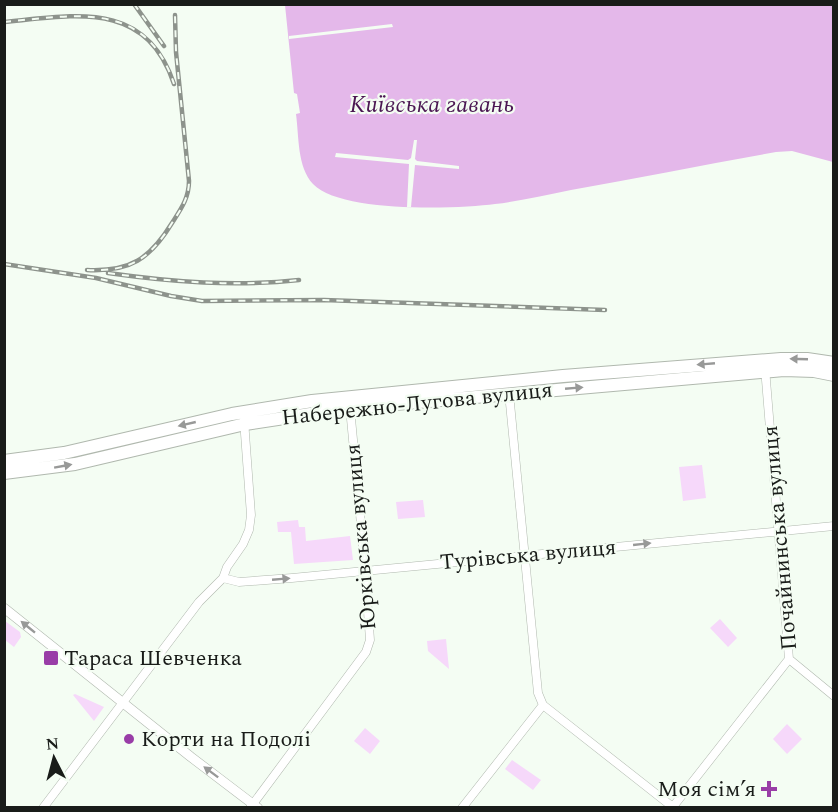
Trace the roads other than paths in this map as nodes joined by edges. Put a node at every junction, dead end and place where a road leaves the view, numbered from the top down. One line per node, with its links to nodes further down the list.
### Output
1 (834, 363): 2 (main road, Набережно-Лугова вулиця, one-way to 2)
2 (765, 366): 3 (main road, Набережно-Лугова вулиця); 4 (main road, Набережно-Лугова вулиця, one-way to 2); 6 (main road, Набережно-Лугова вулиця, one-way to 6); 10 (street, Почайнинська вулиця)
3 (834, 375)
4 (508, 393): 5 (main road, Набережно-Лугова вулиця); 11 (street)
5 (350, 408): 6 (main road, Набережно-Лугова вулиця); 12 (street, Юрківська вулиця)
6 (244, 418): 7 (main road, Набережно-Лугова вулиця, one-way to 7); 8 (main road, Набережно-Лугова вулиця, one-way to 6); 13 (street)
7 (4, 461)
8 (4, 473)
9 (834, 526): 10 (street, Турівська вулиця)
10 (778, 532): 11 (street, Турівська вулиця, one-way to 10); 15 (street, Почайнинська вулиця)
11 (526, 556): 12 (street, Турівська вулиця); 18 (street)
12 (365, 571): 13 (street, Турівська вулиця, one-way to 12); 19 (street, Юрківська вулиця)
13 (223, 578): 17 (street)
14 (4, 608): 17 (street, one-way to 14)
15 (789, 659): 16 (street, Почайнинська вулиця); 22 (street)
16 (834, 696)
17 (123, 703): 19 (street, one-way to 17); 20 (street)
18 (543, 705): 21 (street); 22 (street)
19 (254, 806)
20 (43, 807)
21 (462, 807)
22 (673, 807)

